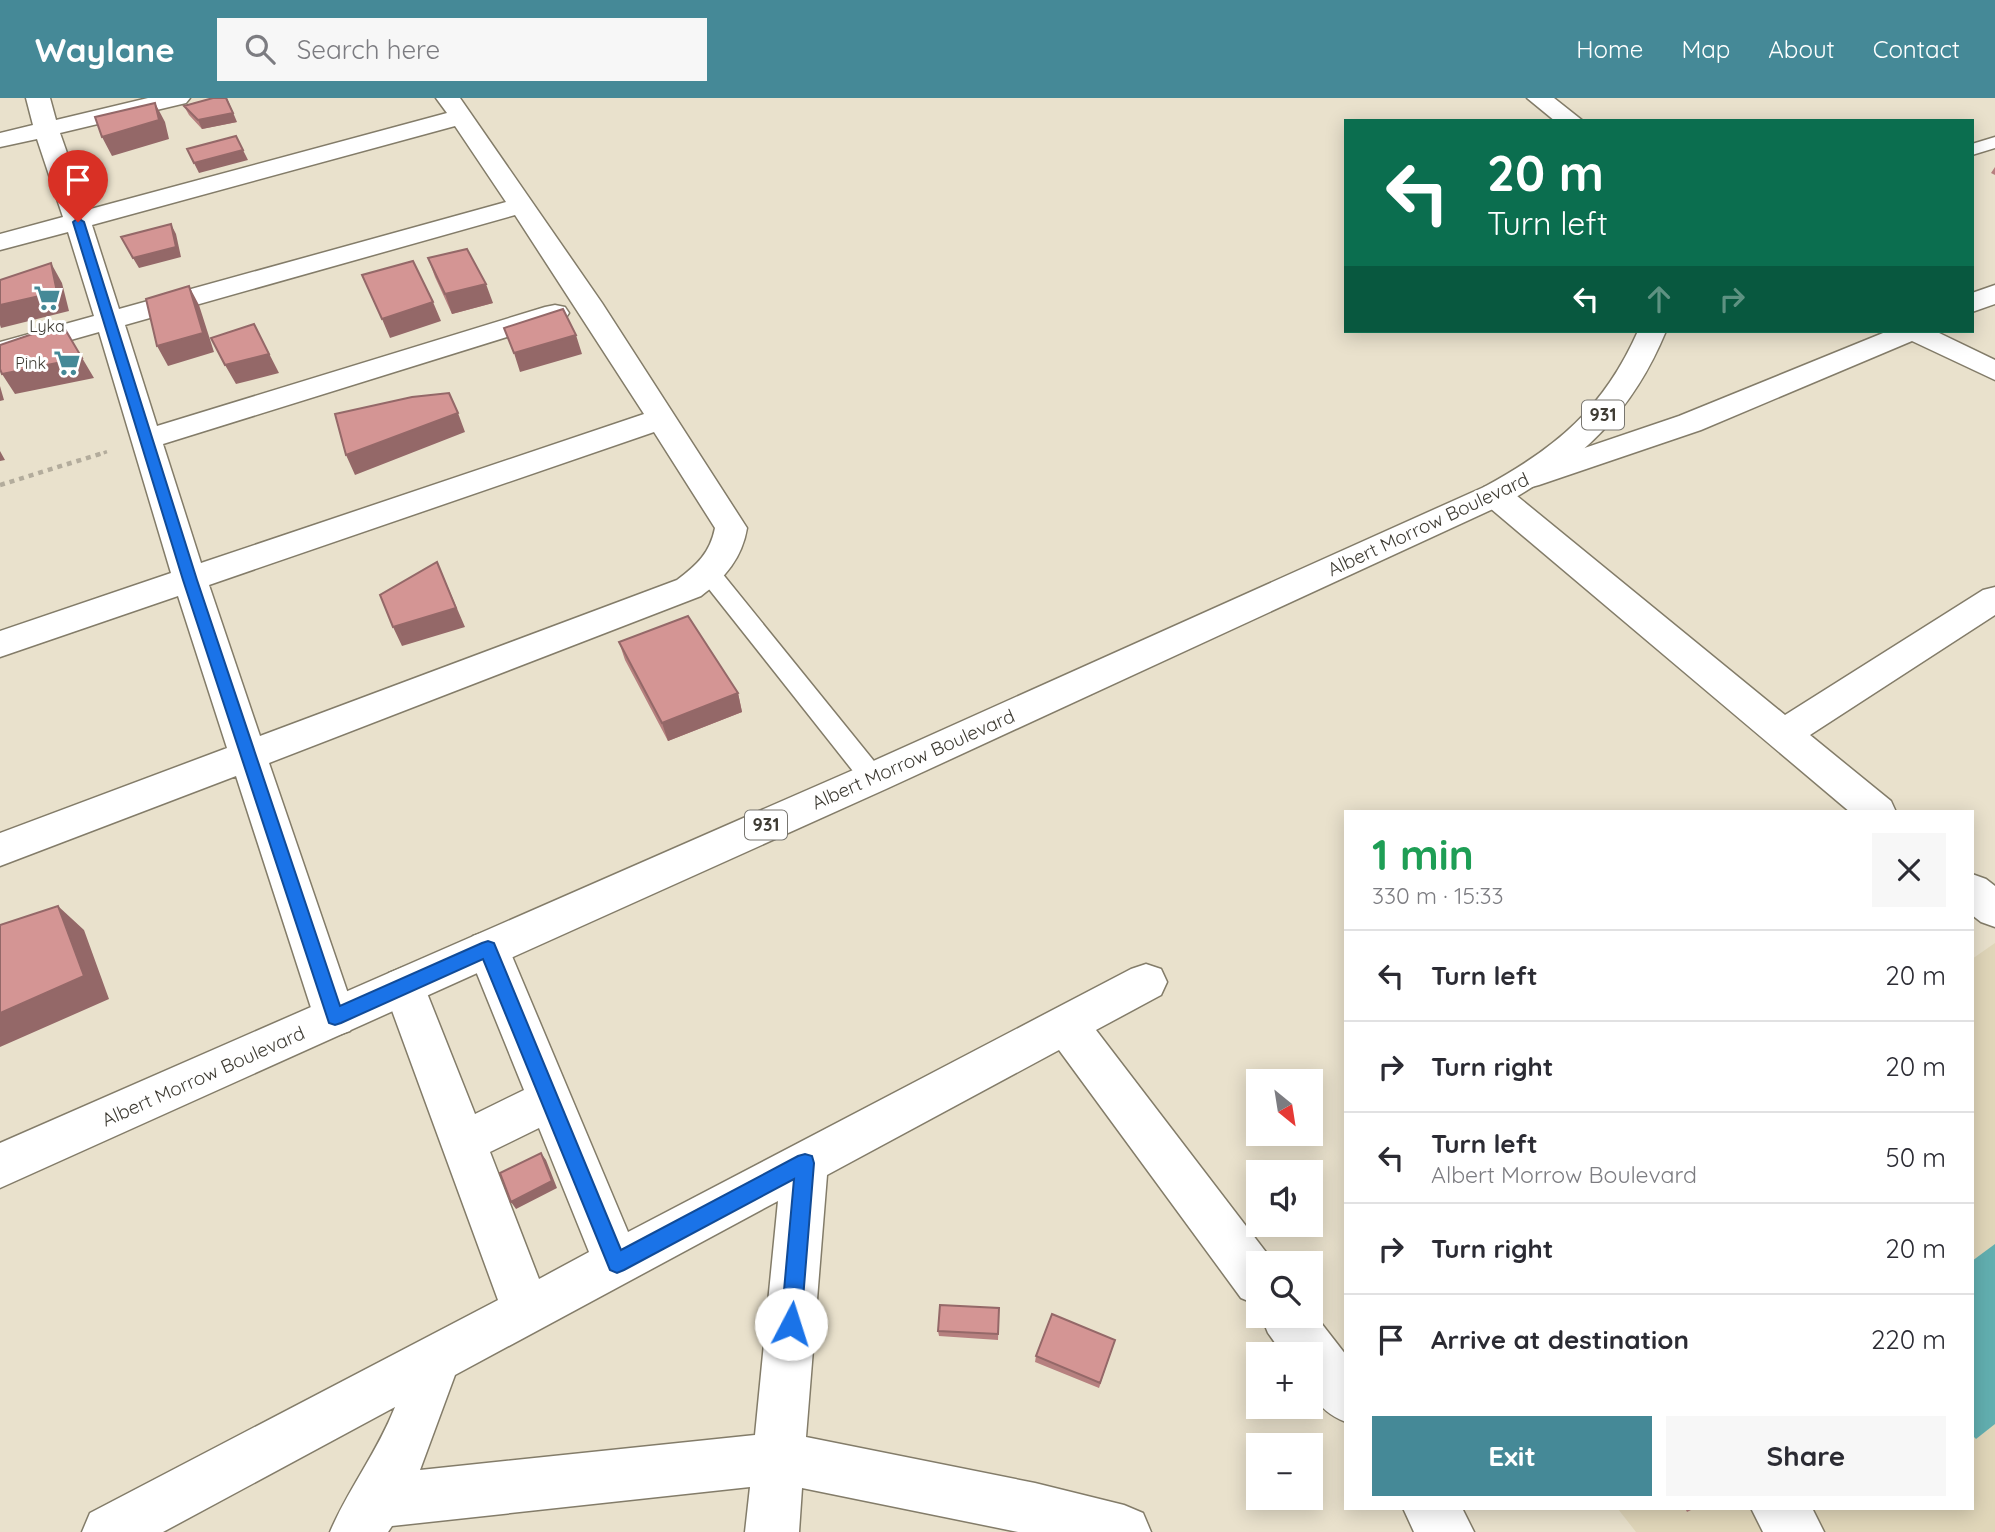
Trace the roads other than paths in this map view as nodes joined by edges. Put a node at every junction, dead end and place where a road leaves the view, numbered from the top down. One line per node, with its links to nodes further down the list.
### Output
1 (178, 98): 4 (main road)
2 (1539, 98): 5 (main road)
3 (454, 107): 9 (main road); 10 (main road)
4 (42, 114): 6 (main road); 10 (main road)
5 (1568, 119)
6 (0, 140)
7 (1995, 142): 8 (lane)
8 (1974, 149)
9 (520, 206): 13 (main road); 15 (main road)
10 (78, 222): 11 (main road); 15 (main road)
11 (0, 242)
12 (1995, 293): 14 (main road)
13 (588, 303): 21 (main road); 22 (main road)
14 (1974, 303)
15 (107, 321): 19 (main road); 22 (main road)
16 (1651, 333): 23 (main road, Albert Morrow Boulevard / 931)
17 (1907, 333): 23 (main road)
18 (1916, 333): 20 (main road)
19 (0, 351)
20 (1995, 372)
21 (661, 419): 25 (main road); 26 (main road)
22 (146, 439): 26 (main road)
23 (1528, 478): 24 (main road, Albert Morrow Boulevard / 931)
24 (1495, 495): 29 (main road); 31 (main road, Albert Morrow Boulevard / 931)
25 (709, 573): 30 (main road); 31 (lane)
26 (190, 580): 28 (main road); 30 (main road)
27 (1995, 599): 29 (main road)
28 (0, 644)
29 (1784, 734): 32 (main road)
30 (250, 757): 33 (main road); 39 (main road)
31 (873, 778): 36 (main road, Albert Morrow Boulevard / 931)
32 (1875, 810)
33 (0, 850)
34 (1974, 893): 35 (main road)
35 (1995, 910)
36 (488, 949): 38 (main road, Albert Morrow Boulevard / 931); 41 (main road)
37 (1146, 982): 40 (main road)
38 (404, 986): 39 (main road, Albert Morrow Boulevard / 931); 42 (main road)
39 (335, 1017): 44 (main road, Albert Morrow Boulevard / 931)
40 (1066, 1025): 43 (main road); 46 (main road)
41 (550, 1100): 42 (main road); 45 (main road)
42 (463, 1142): 47 (main road)
43 (805, 1163): 45 (main road); 51 (main road)
44 (0, 1166)
45 (617, 1263): 47 (main road)
46 (1246, 1264)
47 (527, 1311): 49 (main road)
48 (1294, 1328): 50 (main road)
49 (434, 1360): 54 (main road); 55 (main road)
50 (1344, 1394)
51 (780, 1458): 54 (main road); 56 (main road); 57 (main road)
52 (1430, 1510): 58 (main road)
53 (1779, 1510): 59 (main road)
54 (367, 1517)
55 (109, 1532)
56 (772, 1532)
57 (1124, 1532)
58 (1447, 1532)
59 (1797, 1532)

